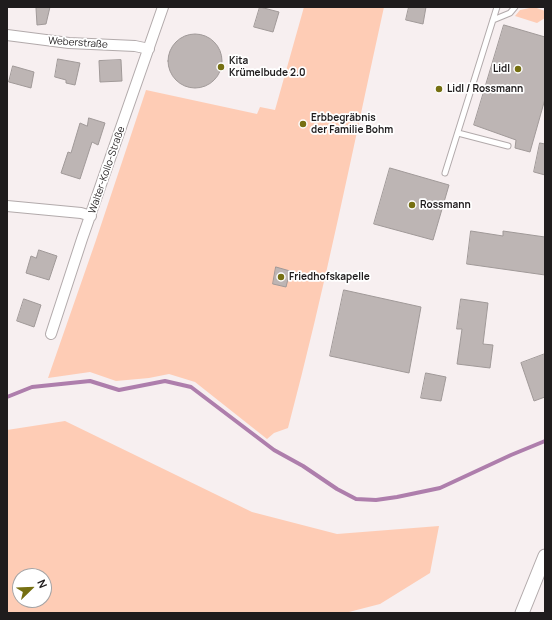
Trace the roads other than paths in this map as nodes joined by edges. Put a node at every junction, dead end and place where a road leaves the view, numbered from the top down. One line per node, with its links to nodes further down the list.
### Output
1 (163, 7): 6 (street, Walter-Kollo-Straße)
2 (497, 7): 4 (lane)
3 (515, 7): 4 (lane)
4 (493, 20): 7 (lane)
5 (7, 35): 6 (street, Weberstraße)
6 (149, 49): 11 (street, Walter-Kollo-Straße)
7 (458, 133): 8 (lane); 9 (lane)
8 (508, 146)
9 (445, 173)
10 (7, 206): 11 (street)
11 (91, 216): 12 (street, Walter-Kollo-Straße)
12 (51, 334)
13 (545, 556): 14 (street)
14 (522, 613)

